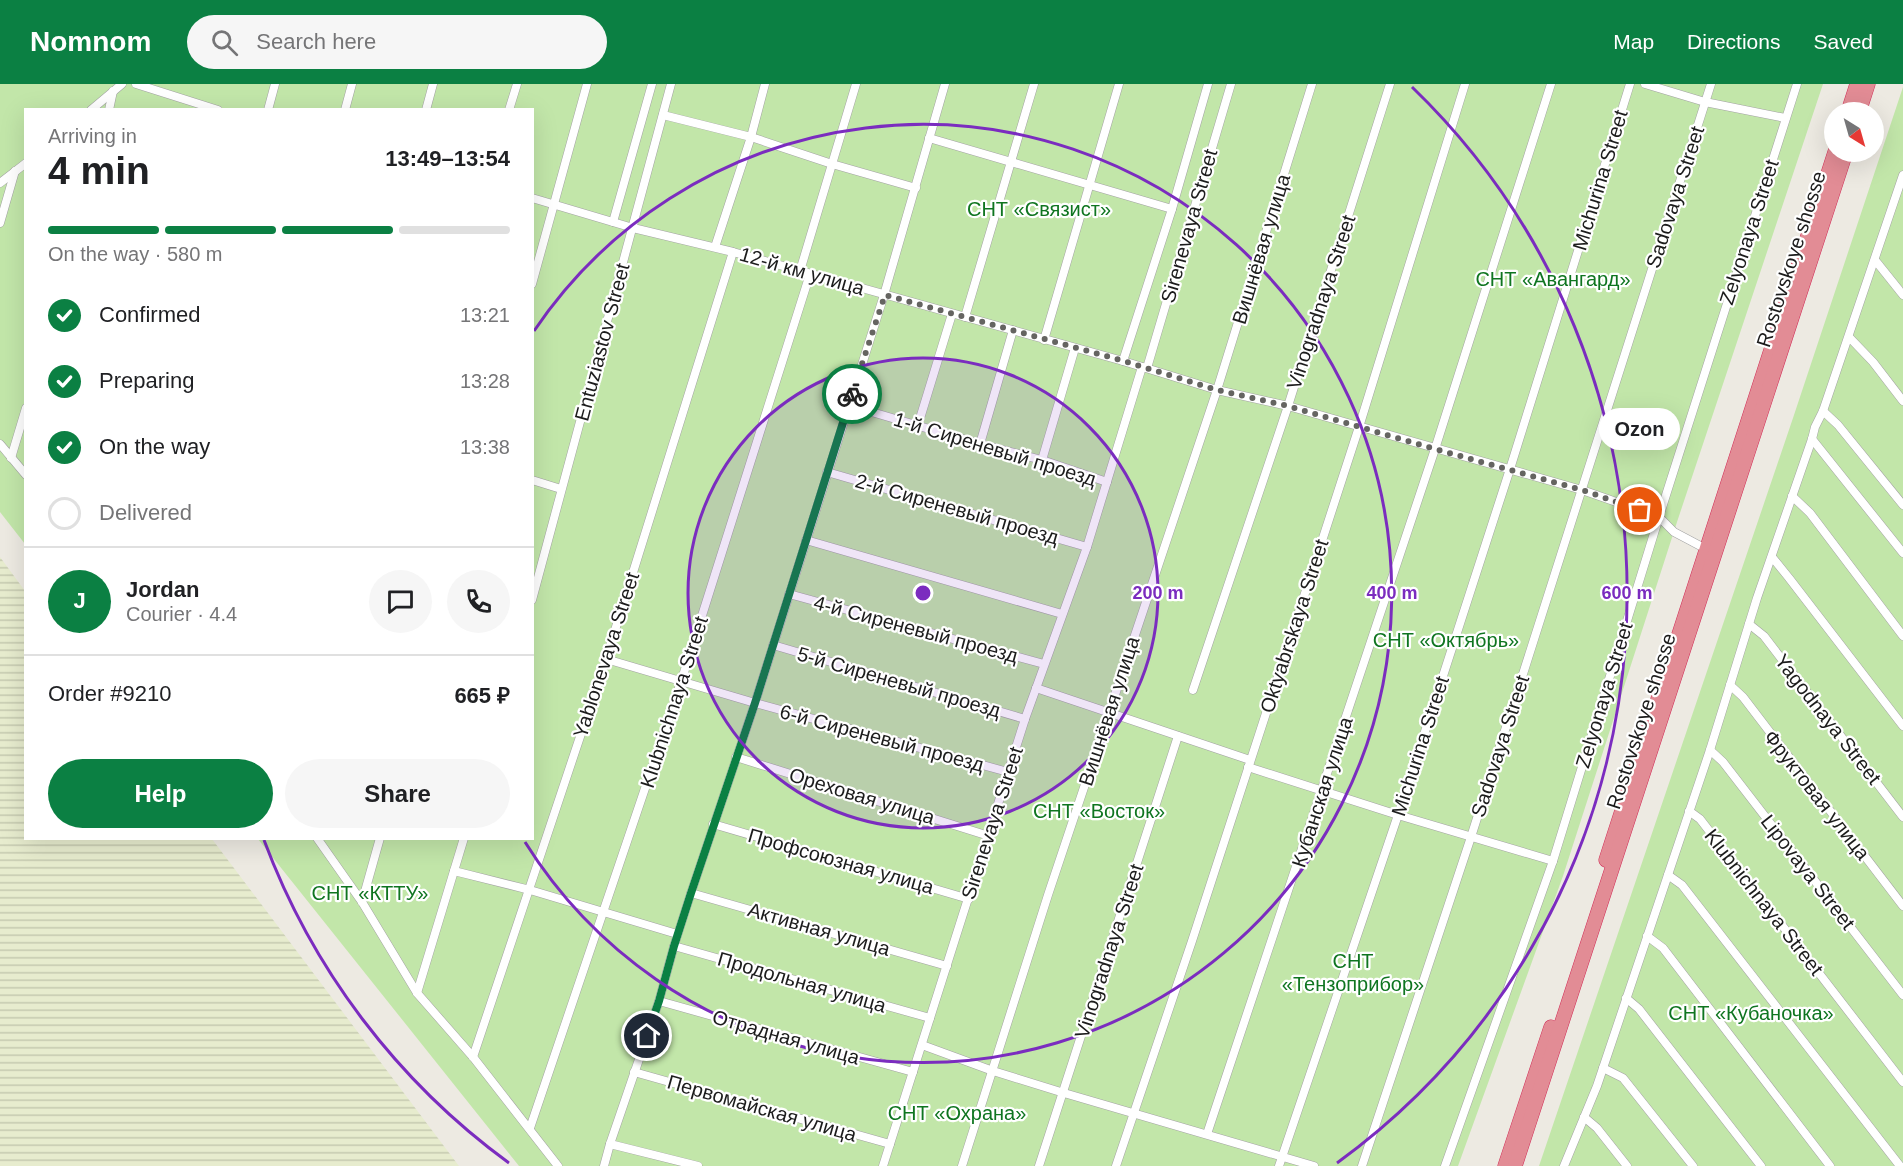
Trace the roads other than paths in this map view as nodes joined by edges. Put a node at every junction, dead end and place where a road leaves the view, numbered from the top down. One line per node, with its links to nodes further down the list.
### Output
1 (122, 84): 27 (street)
2 (136, 84): 31 (street)
3 (275, 84): 35 (street)
4 (352, 84): 36 (street)
5 (433, 84): 37 (street)
6 (517, 84): 38 (street)
7 (587, 84): 55 (street)
8 (652, 84): 57 (street)
9 (671, 84): 39 (street, Entuziastov Street)
10 (765, 84): 41 (street)
11 (856, 84): 47 (street)
12 (945, 84): 42 (street)
13 (1034, 84): 43 (street)
14 (1119, 84): 51 (street)
15 (1208, 84): 56 (street)
16 (1231, 84): 75 (street, Sirenevaya Street)
17 (1312, 84): 76 (street, Вишнёвая улица)
18 (1390, 84): 79 (street, Vinogradnaya Street)
19 (1465, 84): 83 (street, Oktyabrskaya Street)
20 (1551, 84): 87 (street, Кубанская улица)
21 (1630, 84): 90 (street, Michurina Street)
22 (1645, 84): 28 (street)
23 (1711, 84): 28 (street, Sadovaya Street)
24 (1797, 84): 40 (street, Zelyonaya Street)
25 (1857, 84): 29 (highway)
26 (1868, 84): 30 (highway)
27 (114, 91): 32 (street); 33 (street)
28 (1706, 102): 40 (street); 96 (street, Sadovaya Street)
29 (1851, 102)
30 (1862, 102)
31 (188, 105): 34 (street)
32 (93, 108)
33 (110, 108)
34 (206, 108)
35 (269, 108)
36 (346, 108)
37 (427, 108)
38 (510, 108)
39 (663, 115): 41 (street); 59 (street, Entuziastov Street)
40 (1785, 118): 99 (street, Zelyonaya Street)
41 (751, 137): 47 (street); 60 (street)
42 (929, 138): 43 (street); 53 (street)
43 (1011, 161): 51 (street); 69 (street)
44 (1832, 162): 102 (highway, Rostovskoye shosse)
45 (1843, 162): 102 (highway, Rostovskoye shosse)
46 (24, 164): 48 (street)
47 (832, 164): 53 (street); 63 (street)
48 (15, 171): 50 (street); 58 (street)
49 (1903, 175): 52 (street)
50 (0, 183)
51 (1089, 185): 56 (street); 72 (street)
52 (1902, 187): 62 (street)
53 (916, 188): 66 (street)
54 (534, 199): 55 (street, 12-й км улица)
55 (553, 204): 57 (street, 12-й км улица); 65 (street)
56 (1172, 209): 74 (street)
57 (613, 222): 59 (street, 12-й км улица)
58 (0, 223)
59 (633, 228): 60 (street, 12-й км улица); 95 (street, Entuziastov Street)
60 (715, 247): 61 (street, 12-й км улица)
61 (733, 252): 63 (street, 12-й км улица); 111 (street, Yablonevaya Street)
62 (1875, 260): 67 (street); 71 (street)
63 (800, 271): 64 (street, 12-й км улица)
64 (810, 274): 66 (street, 12-й км улица); 113 (street, Klubnichnaya Street)
65 (534, 276)
66 (885, 295): 68 (street, 12-й км улица); 78 (street)
67 (1903, 296)
68 (952, 314): 69 (street, 12-й км улица); 82 (street)
69 (965, 317): 70 (street, 12-й км улица)
70 (1013, 330): 72 (street, 12-й км улица); 86 (street)
71 (1848, 337): 77 (street); 80 (street)
72 (1044, 340): 73 (street, 12-й км улица)
73 (1075, 348): 74 (street, 12-й км улица); 89 (street)
74 (1124, 361): 75 (street, 12-й км улица)
75 (1144, 368): 76 (street, 12-й км улица); 94 (street, Sirenevaya Street)
76 (1217, 390): 79 (street, 12-й км улица); 118 (street, Вишнёвая улица)
77 (1903, 401)
78 (848, 405): 82 (street, 1-й Сиреневый проезд); 91 (street)
79 (1288, 406): 83 (street, 12-й км улица); 116 (street, Vinogradnaya Street)
80 (1823, 411): 84 (street); 98 (street)
81 (24, 415): 88 (street)
82 (918, 425): 86 (street, 1-й Сиреневый проезд)
83 (1359, 427): 87 (street, 12-й км улица); 124 (street, Oktyabrskaya Street)
84 (1812, 439): 97 (street); 103 (street)
85 (0, 444): 88 (street)
86 (980, 444): 89 (street, 1-й Сиреневый проезд)
87 (1435, 449): 90 (street, 12-й км улица); 126 (street, Кубанская улица)
88 (11, 458): 92 (street)
89 (1042, 460): 94 (street, 1-й Сиреневый проезд)
90 (1510, 469): 96 (street, 12-й км улица); 128 (street, Michurina Street)
91 (827, 472): 100 (street); 101 (street, 2-й Сиреневый проезд)
92 (24, 473)
93 (534, 481): 95 (street)
94 (1107, 482): 101 (street, Sirenevaya Street)
95 (561, 489): 105 (street, Entuziastov Street)
96 (1582, 490): 99 (street, 12-й км улица); 132 (street, Sadovaya Street)
97 (1792, 496): 104 (street); 109 (street)
98 (1903, 504)
99 (1659, 517): 102 (street); 136 (street, Zelyonaya Street)
100 (806, 540): 106 (street); 107 (street)
101 (1087, 547): 107 (street, Sirenevaya Street)
102 (1712, 551): 180 (highway, Rostovskoye shosse); 181 (highway, Rostovskoye shosse)
103 (1903, 553)
104 (1772, 557): 108 (street); 120 (street)
105 (534, 592)
106 (789, 594): 110 (street); 112 (street, 4-й Сиреневый проезд)
107 (1062, 614): 112 (street, Sirenevaya Street)
108 (1749, 624): 114 (street); 129 (street, Yagodnaya Street)
109 (1903, 636)
110 (773, 645): 117 (street); 119 (street, 5-й Сиреневый проезд)
111 (606, 659): 113 (street, 6-й Сиреневый проезд); 139 (street, Yablonevaya Street)
112 (1044, 664): 115 (street, Sirenevaya Street)
113 (681, 682): 117 (street, 6-й Сиреневый проезд); 144 (street, Klubnichnaya Street)
114 (1730, 685): 122 (street); 143 (street, Фруктовая улица)
115 (1036, 688): 118 (street); 119 (street, Sirenevaya Street)
116 (1193, 690)
117 (755, 703): 123 (street); 125 (street, 6-й Сиреневый проезд)
118 (1108, 713): 121 (street); 157 (street, Вишнёвая улица)
119 (1025, 719): 125 (street, Sirenevaya Street)
120 (1903, 726)
121 (1178, 736): 124 (street); 161 (street, Vinogradnaya Street)
122 (1710, 750): 127 (street); 150 (street, Lipovaya Street)
123 (736, 757): 130 (street); 131 (street, Ореховая улица)
124 (1249, 763): 126 (street); 162 (street, Oktyabrskaya Street)
125 (1008, 772): 131 (street, Sirenevaya Street)
126 (1322, 790): 128 (street); 165 (street, Кубанская улица)
127 (1689, 811): 138 (street); 160 (street, Klubnichnaya Street)
128 (1398, 815): 132 (street); 168 (street, Michurina Street)
129 (1903, 817)
130 (713, 824): 140 (street); 141 (street, Профсоюзная улица)
131 (988, 836): 141 (street, Sirenevaya Street)
132 (1471, 837): 136 (street); 178 (street, Sadovaya Street)
133 (318, 840): 142 (street)
134 (379, 840): 142 (street)
135 (463, 840): 137 (street)
136 (1553, 861): 179 (street, Zelyonaya Street)
137 (454, 871): 139 (street); 149 (street)
138 (1668, 875): 146 (street); 187 (street)
139 (530, 890): 144 (street); 155 (street, Yablonevaya Street)
140 (691, 893): 145 (street); 148 (street, Активная улица)
141 (969, 899): 148 (street, Sirenevaya Street)
142 (362, 902): 149 (street)
143 (1903, 906)
144 (604, 913): 145 (street); 164 (street, Klubnichnaya Street)
145 (677, 934): 147 (street)
146 (1647, 936): 151 (street); 186 (street)
147 (674, 946): 152 (street); 153 (street, Продольная улица)
148 (947, 966): 153 (street, Sirenevaya Street)
149 (417, 993): 155 (street)
150 (1903, 995)
151 (1626, 998): 156 (street); 185 (street)
152 (659, 1001): 158 (street); 159 (street, Отрадная улица)
153 (930, 1018): 154 (street, Sirenevaya Street)
154 (922, 1045): 157 (street); 159 (street, Sirenevaya Street)
155 (473, 1057): 164 (street)
156 (1603, 1068): 163 (street); 184 (street)
157 (993, 1071): 161 (street); 173 (street, Вишнёвая улица)
158 (634, 1072): 166 (street); 167 (street, Первомайская улица)
159 (913, 1072): 167 (street, Sirenevaya Street)
160 (1903, 1082)
161 (1064, 1093): 162 (street); 174 (street, Vinogradnaya Street)
162 (1133, 1113): 165 (street); 175 (street, Oktyabrskaya Street)
163 (1584, 1117): 182 (street); 183 (street)
164 (531, 1128): 169 (street)
165 (1207, 1134): 168 (street)
166 (610, 1144): 170 (street); 171 (street)
167 (890, 1144): 172 (street, Sirenevaya Street)
168 (1282, 1156): 176 (street, Michurina Street); 177 (street)
169 (558, 1166)
170 (604, 1166)
171 (698, 1166)
172 (883, 1166)
173 (962, 1166)
174 (1039, 1166)
175 (1116, 1166)
176 (1279, 1166)
177 (1314, 1166)
178 (1362, 1166)
179 (1445, 1166)
180 (1505, 1166)
181 (1515, 1166)
182 (1564, 1166)
183 (1627, 1166)
184 (1693, 1166)
185 (1761, 1166)
186 (1830, 1166)
187 (1900, 1166)

